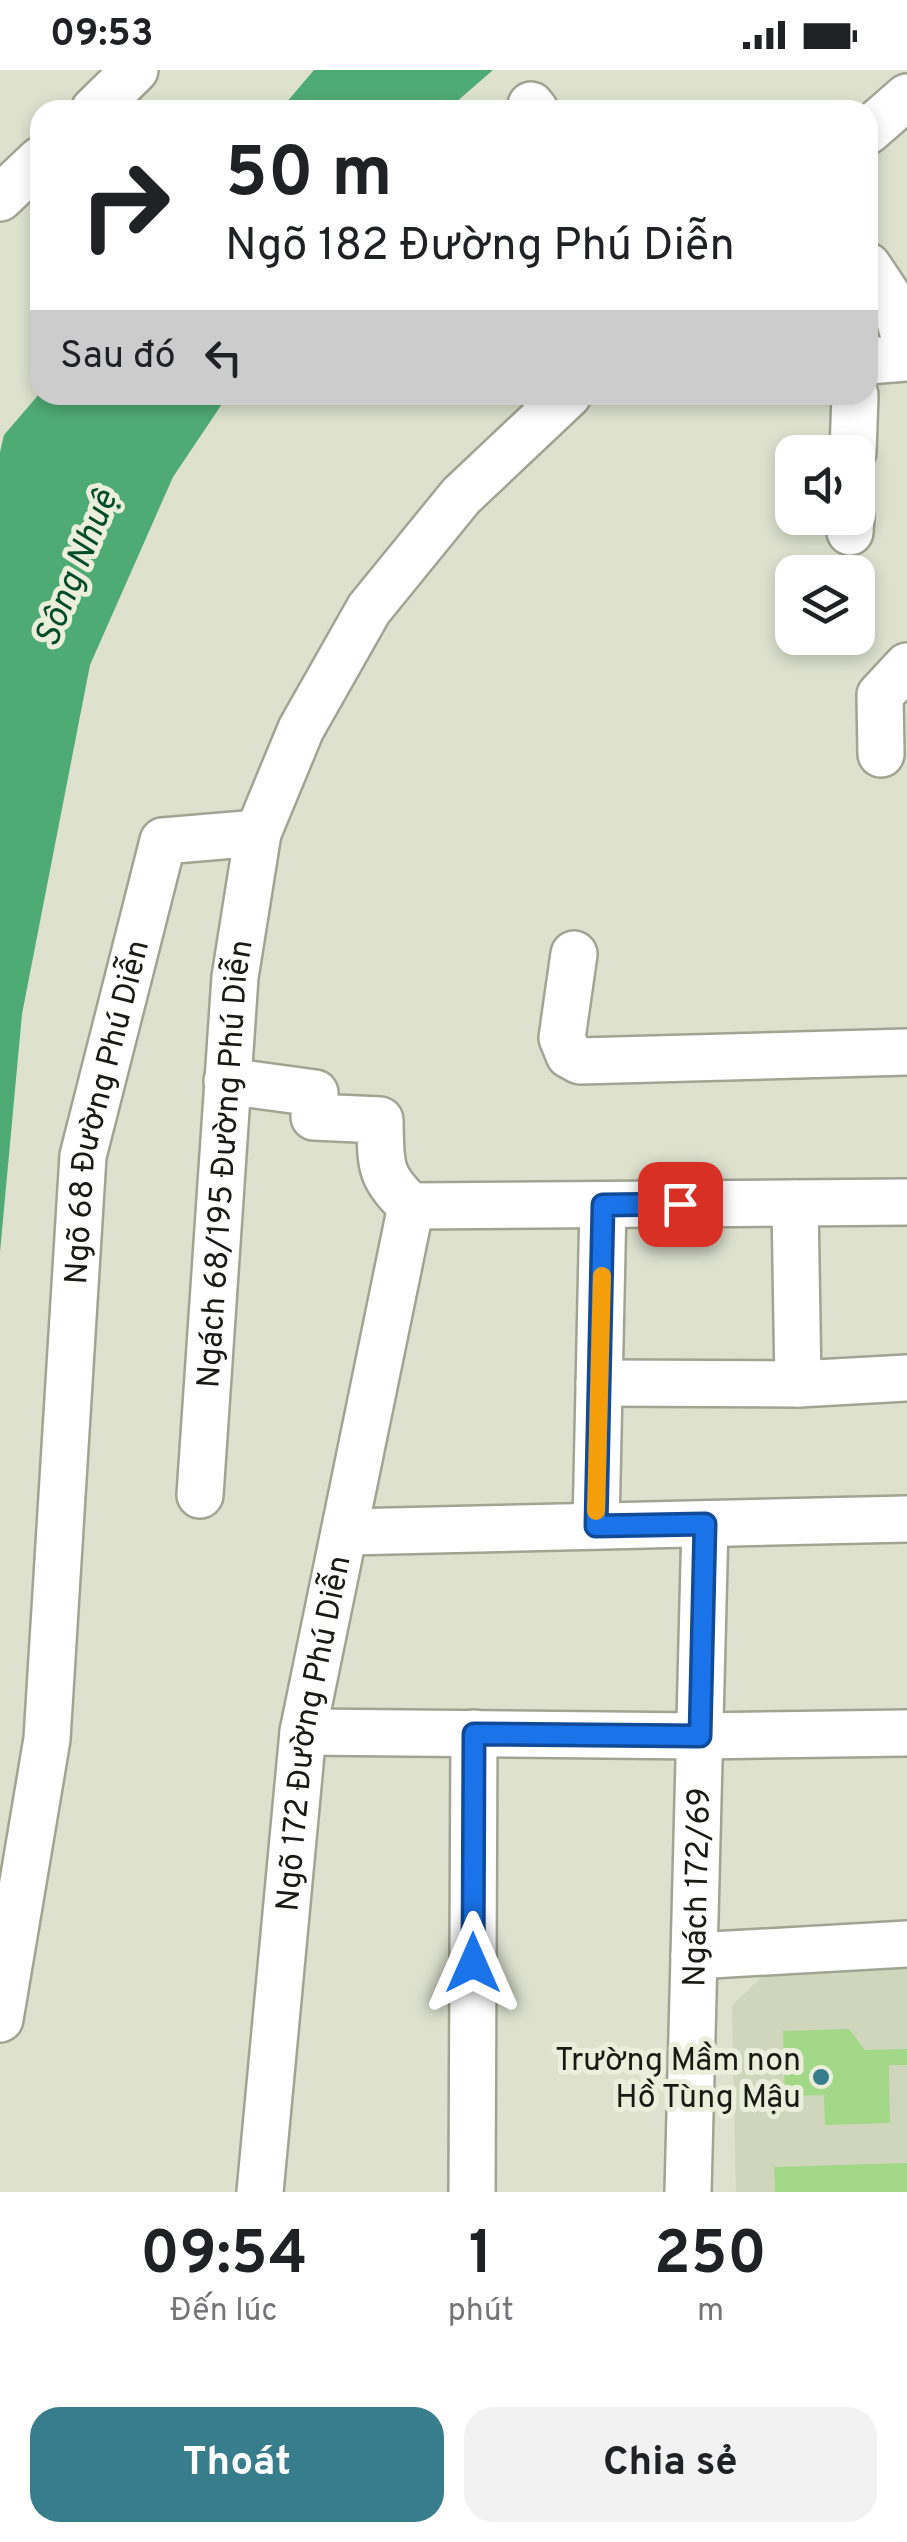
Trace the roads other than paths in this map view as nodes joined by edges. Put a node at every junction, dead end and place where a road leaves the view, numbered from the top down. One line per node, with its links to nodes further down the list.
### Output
1 (135, 70): 3 (street)
2 (907, 97): 4 (street)
3 (104, 100)
4 (878, 122)
5 (30, 170): 6 (street)
6 (0, 198)
7 (878, 281): 8 (street)
8 (907, 347)
9 (907, 358): 10 (street)
10 (878, 361)
11 (540, 405): 16 (street)
12 (855, 405): 13 (street)
13 (854, 435)
14 (907, 666): 15 (street)
15 (882, 754)
16 (258, 833): 19 (street, Ngách 68/195 Đường Phú Diễn); 38 (street, Ngõ 68 Đường Phú Diễn)
17 (574, 954): 18 (street)
18 (907, 1052)
19 (227, 1081): 23 (street); 27 (street, Ngách 68/195 Đường Phú Diễn)
20 (907, 1202): 21 (street)
21 (795, 1203): 22 (street); 26 (street)
22 (603, 1205): 23 (street); 25 (street)
23 (411, 1206): 31 (street)
24 (907, 1378): 26 (street)
25 (599, 1384): 26 (street); 30 (street)
26 (798, 1384)
27 (200, 1495)
28 (907, 1520): 29 (street, Ngõ 172 Đường Phú Diễn)
29 (705, 1524): 30 (street, Ngõ 172 Đường Phú Diễn); 35 (street, Ngách 172/69)
30 (596, 1526): 31 (street, Ngõ 172 Đường Phú Diễn)
31 (347, 1532): 32 (street, Ngõ 172 Đường Phú Diễn)
32 (304, 1732): 34 (street); 39 (street, Ngõ 172 Đường Phú Diễn)
33 (907, 1733): 35 (street)
34 (474, 1734): 35 (street); 40 (street)
35 (700, 1736): 37 (street, Ngách 172/69)
36 (907, 1944): 37 (street)
37 (694, 1956): 41 (street, Ngách 172/69)
38 (0, 2019)
39 (260, 2192)
40 (472, 2192)
41 (688, 2192)

